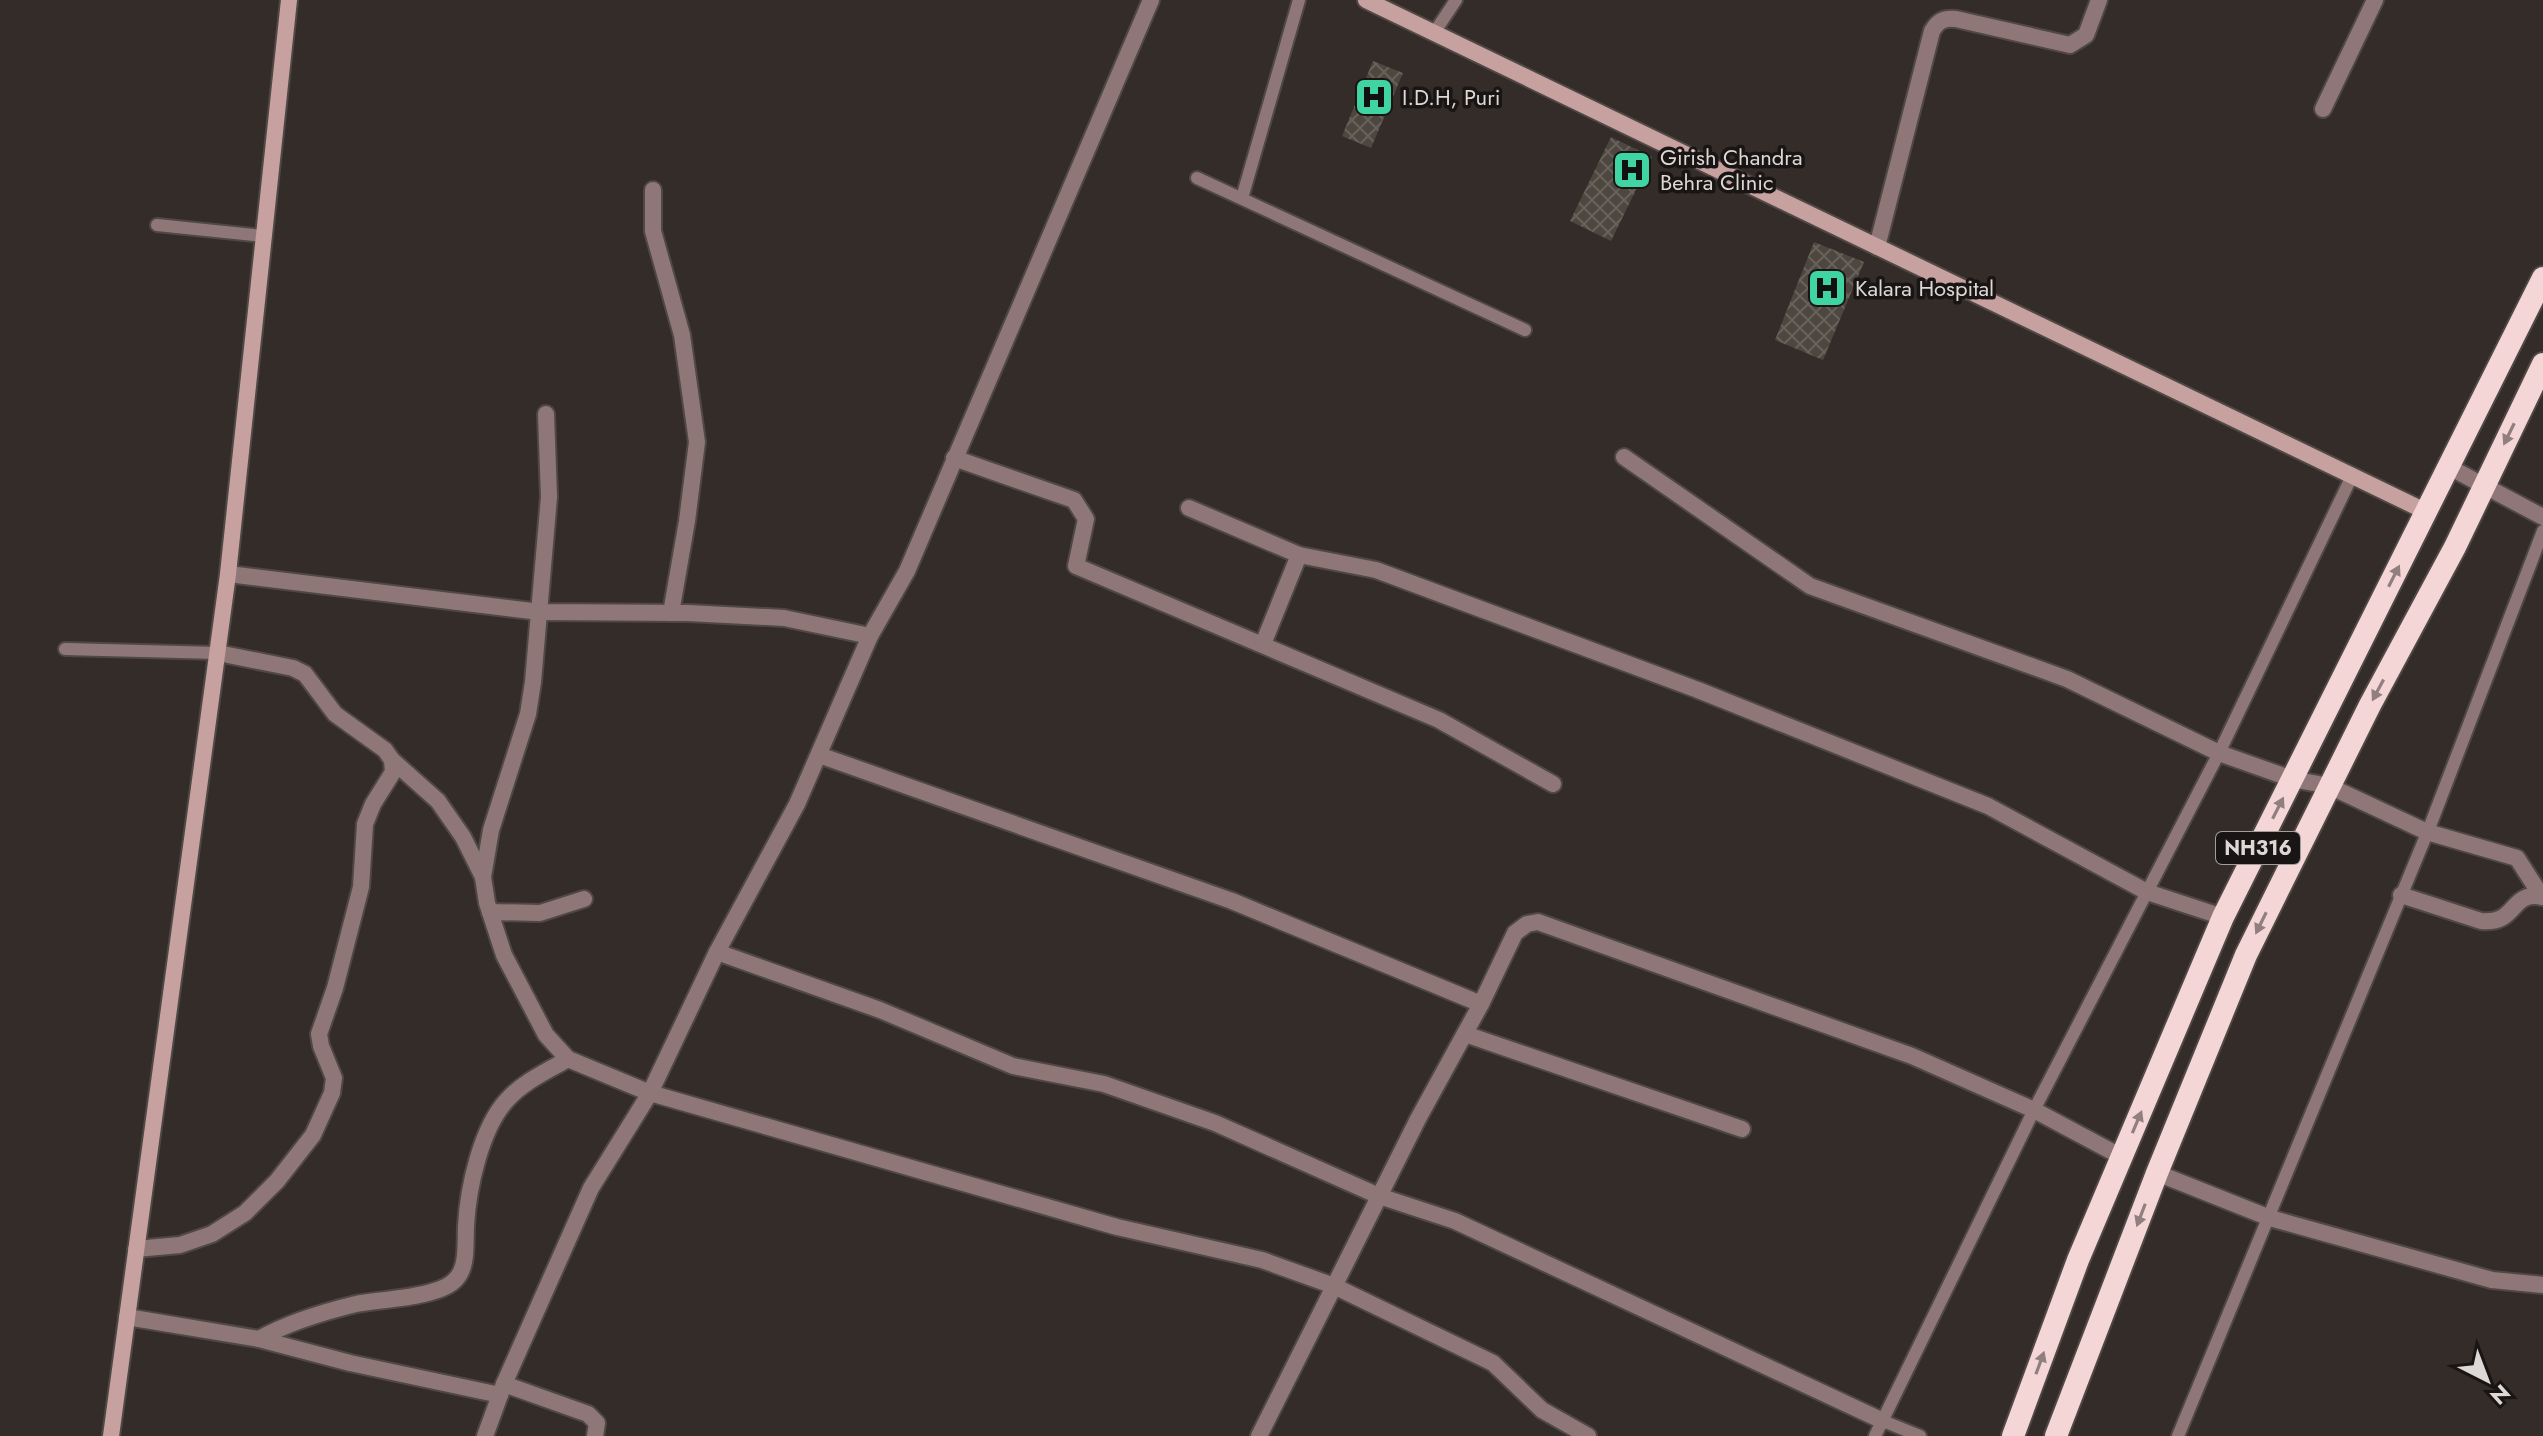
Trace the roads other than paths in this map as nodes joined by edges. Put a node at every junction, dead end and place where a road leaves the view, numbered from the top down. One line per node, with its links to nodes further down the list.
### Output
1 (289, 0): 14 (main road)
2 (1151, 0): 21 (street)
3 (1299, 0): 12 (lane)
4 (1366, 0): 8 (main road)
5 (1456, 0): 8 (lane)
6 (2099, 0): 15 (street)
7 (2375, 0): 9 (street)
8 (1434, 33): 15 (main road)
9 (2323, 109)
10 (1197, 178): 12 (lane)
11 (653, 190): 32 (street)
12 (1242, 198): 17 (lane)
13 (157, 225): 14 (lane)
14 (264, 236): 30 (main road)
15 (1877, 247): 23 (main road)
16 (2543, 278): 22 (highway, NH316)
17 (1525, 330)
18 (2543, 364): 24 (highway, NH316, one-way to 24)
19 (546, 414): 31 (street)
20 (1624, 457): 37 (street)
21 (954, 458): 33 (street); 34 (street)
22 (2449, 467): 24 (street); 26 (highway, NH316)
23 (2352, 476): 26 (main road); 37 (lane)
24 (2485, 484): 27 (street); 42 (highway, NH316, one-way to 42)
25 (1189, 508): 29 (street)
26 (2427, 512): 40 (highway, NH316, one-way to 26)
27 (2543, 517)
28 (2543, 531): 43 (lane)
29 (1299, 555): 34 (street); 45 (street)
30 (228, 574): 31 (street); 36 (main road)
31 (540, 612): 32 (street); 44 (street)
32 (671, 613): 33 (street)
33 (870, 636): 38 (street)
34 (1263, 644): 41 (street)
35 (65, 649): 36 (lane)
36 (218, 653): 39 (street); 62 (main road)
37 (2219, 753): 40 (street); 45 (lane)
38 (819, 755): 51 (street); 52 (street)
39 (392, 760): 44 (street); 62 (street)
40 (2292, 779): 42 (street); 50 (highway, NH316, one-way to 40)
41 (1553, 784)
42 (2329, 786): 43 (street); 59 (highway, NH316, one-way to 59)
43 (2427, 832): 46 (lane); 47 (street)
44 (483, 877): 49 (street)
45 (2147, 892): 50 (street); 56 (lane)
46 (2401, 895): 47 (street); 61 (lane)
47 (2543, 897)
48 (584, 899): 49 (street)
49 (490, 912): 54 (street)
50 (2223, 917): 58 (highway, NH316, one-way to 50)
51 (717, 952): 55 (street); 60 (street)
52 (1481, 1004): 53 (street); 56 (street)
53 (1465, 1034): 57 (street); 60 (street)
54 (568, 1059): 55 (street); 66 (street)
55 (650, 1093): 64 (street); 67 (street)
56 (2034, 1110): 58 (street); 68 (lane)
57 (1742, 1129)
58 (2122, 1157): 75 (highway, NH316, one-way to 58)
59 (2157, 1173): 61 (street); 76 (highway, NH316, one-way to 76)
60 (1379, 1196): 64 (street); 68 (street)
61 (2270, 1218): 63 (street); 77 (lane)
62 (136, 1249): 65 (main road)
63 (2543, 1285)
64 (1334, 1286): 72 (street); 73 (street)
65 (127, 1317): 66 (street); 69 (main road)
66 (259, 1339): 67 (street)
67 (502, 1389): 70 (street); 71 (street)
68 (1879, 1428): 74 (lane)
69 (111, 1436)
70 (485, 1436)
71 (595, 1436)
72 (1259, 1436)
73 (1588, 1436)
74 (1920, 1436)
75 (2013, 1436)
76 (2056, 1436)
77 (2178, 1436)

